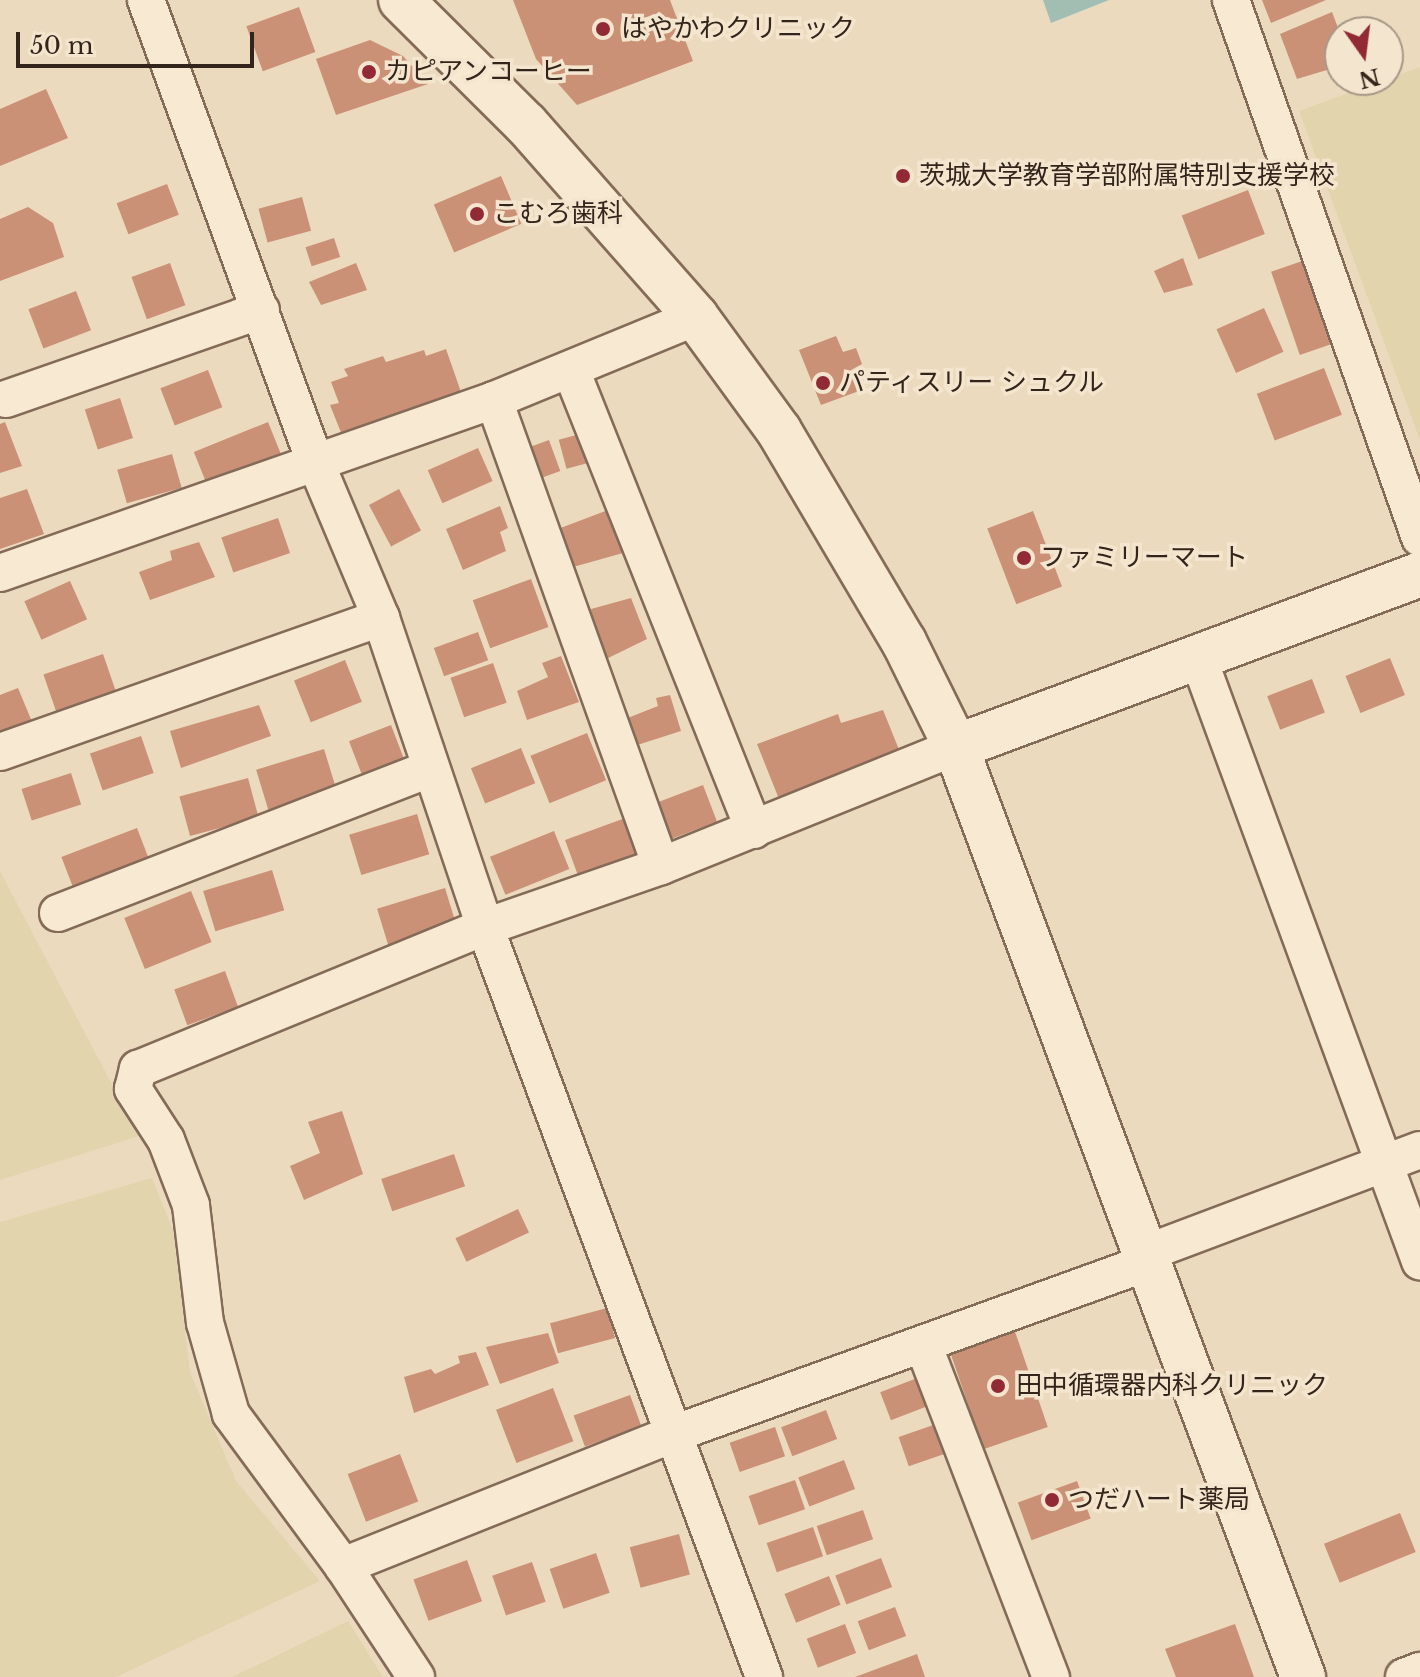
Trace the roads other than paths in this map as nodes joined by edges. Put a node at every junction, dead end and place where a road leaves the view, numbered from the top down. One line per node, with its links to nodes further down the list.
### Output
1 (146, 0): 4 (street)
2 (401, 0): 5 (street)
3 (1231, 0): 10 (street)
4 (261, 310): 7 (street); 9 (street)
5 (696, 317): 6 (street); 15 (street)
6 (571, 370): 8 (street); 18 (street)
7 (6, 399)
8 (494, 400): 9 (street); 19 (street)
9 (315, 461): 11 (street); 13 (street)
10 (1420, 538)
11 (0, 573)
12 (1420, 574): 14 (street)
13 (381, 618): 16 (street); 17 (street)
14 (1198, 657): 15 (street); 23 (street)
15 (956, 747): 18 (street); 24 (street)
16 (0, 752)
17 (430, 769): 20 (street); 21 (street)
18 (754, 830): 19 (street)
19 (661, 866): 21 (street)
20 (58, 913)
21 (485, 927): 27 (street); 28 (street)
22 (1420, 1150): 23 (street)
23 (1384, 1164): 24 (street); 25 (street)
24 (1147, 1258): 26 (street); 33 (street)
25 (1420, 1261)
26 (923, 1344): 27 (street); 32 (street)
27 (673, 1434): 28 (street); 31 (street)
28 (343, 1566): 30 (street)
29 (1420, 1671): 34 (street)
30 (416, 1677)
31 (764, 1677)
32 (1051, 1677)
33 (1303, 1677)
34 (1404, 1677)

